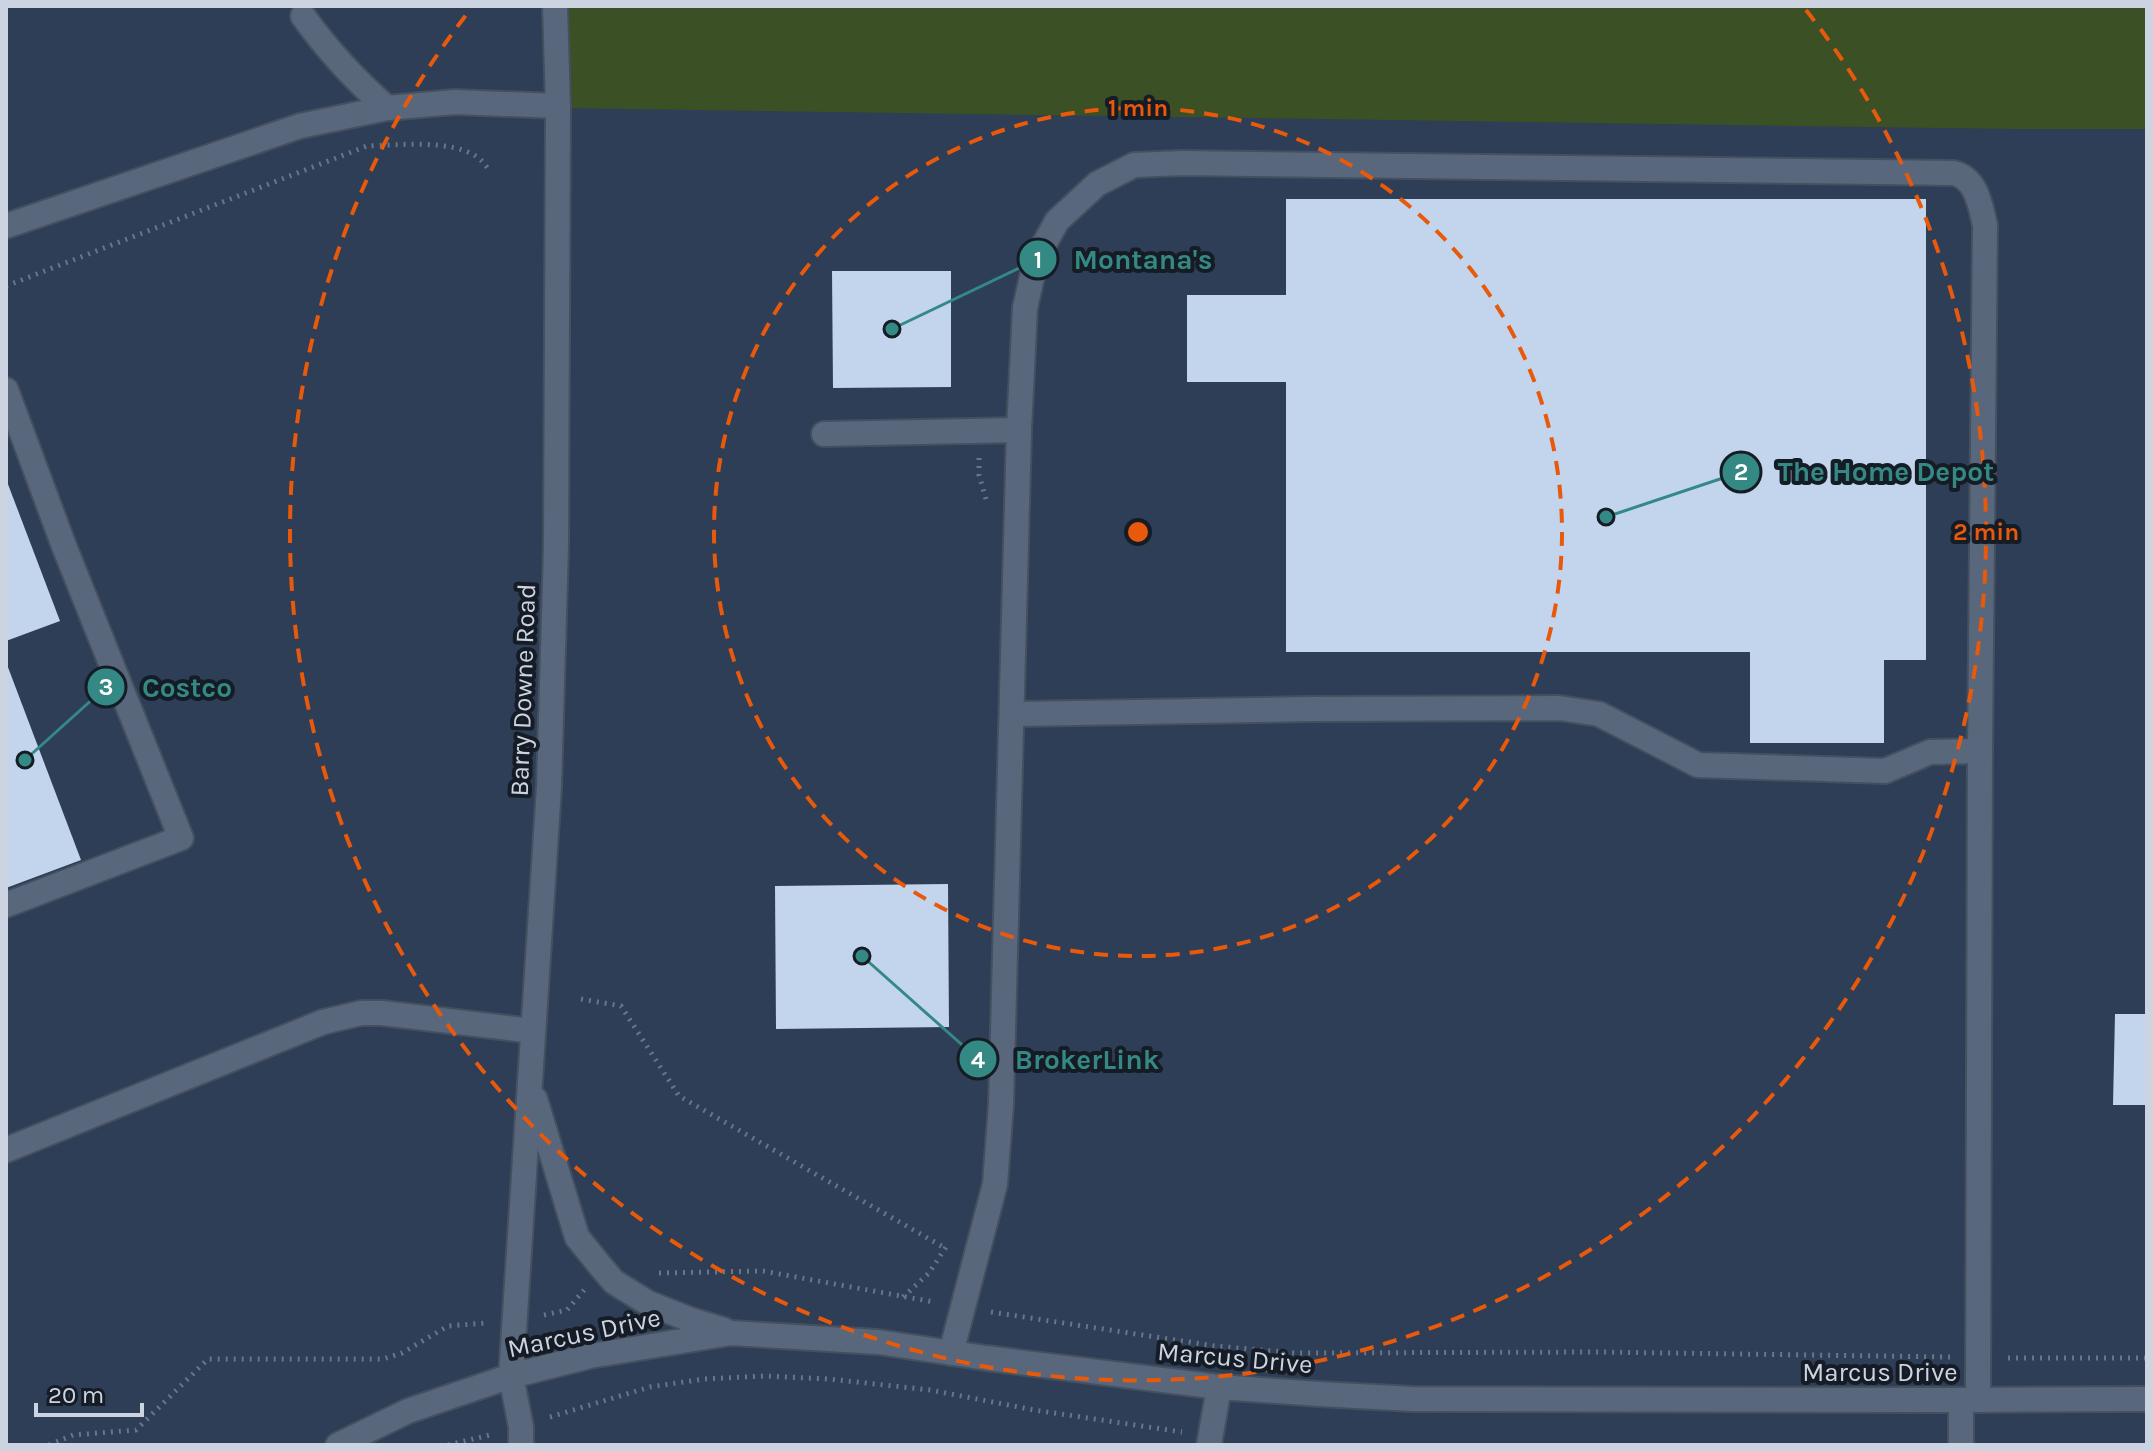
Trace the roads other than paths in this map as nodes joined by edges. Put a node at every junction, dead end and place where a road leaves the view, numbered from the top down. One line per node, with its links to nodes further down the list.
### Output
1 (555, 6): 3 (street, Barry Downe Road)
2 (303, 16): 4 (street)
3 (558, 106): 4 (street); 12 (street, Barry Downe Road)
4 (387, 108): 5 (street)
5 (6, 226)
6 (6, 390): 11 (street)
7 (1019, 430): 8 (street); 9 (street); 10 (street)
8 (824, 434)
9 (1012, 714): 10 (street); 16 (street)
10 (1980, 751): 20 (street)
11 (6, 905)
12 (533, 1031): 13 (street, Barry Downe Road); 14 (street)
13 (530, 1081): 15 (street); 17 (street, Barry Downe Road)
14 (6, 1150)
15 (731, 1333): 16 (street, Marcus Drive); 17 (street, Marcus Drive)
16 (951, 1353): 18 (street, Marcus Drive)
17 (511, 1376): 21 (street, Barry Downe Road); 23 (street, Marcus Drive)
18 (1219, 1387): 20 (street, Marcus Drive); 22 (street)
19 (2147, 1399): 20 (street, Marcus Drive)
20 (1970, 1400): 24 (street)
21 (521, 1436)
22 (1210, 1441)
23 (338, 1445)
24 (1961, 1445)

